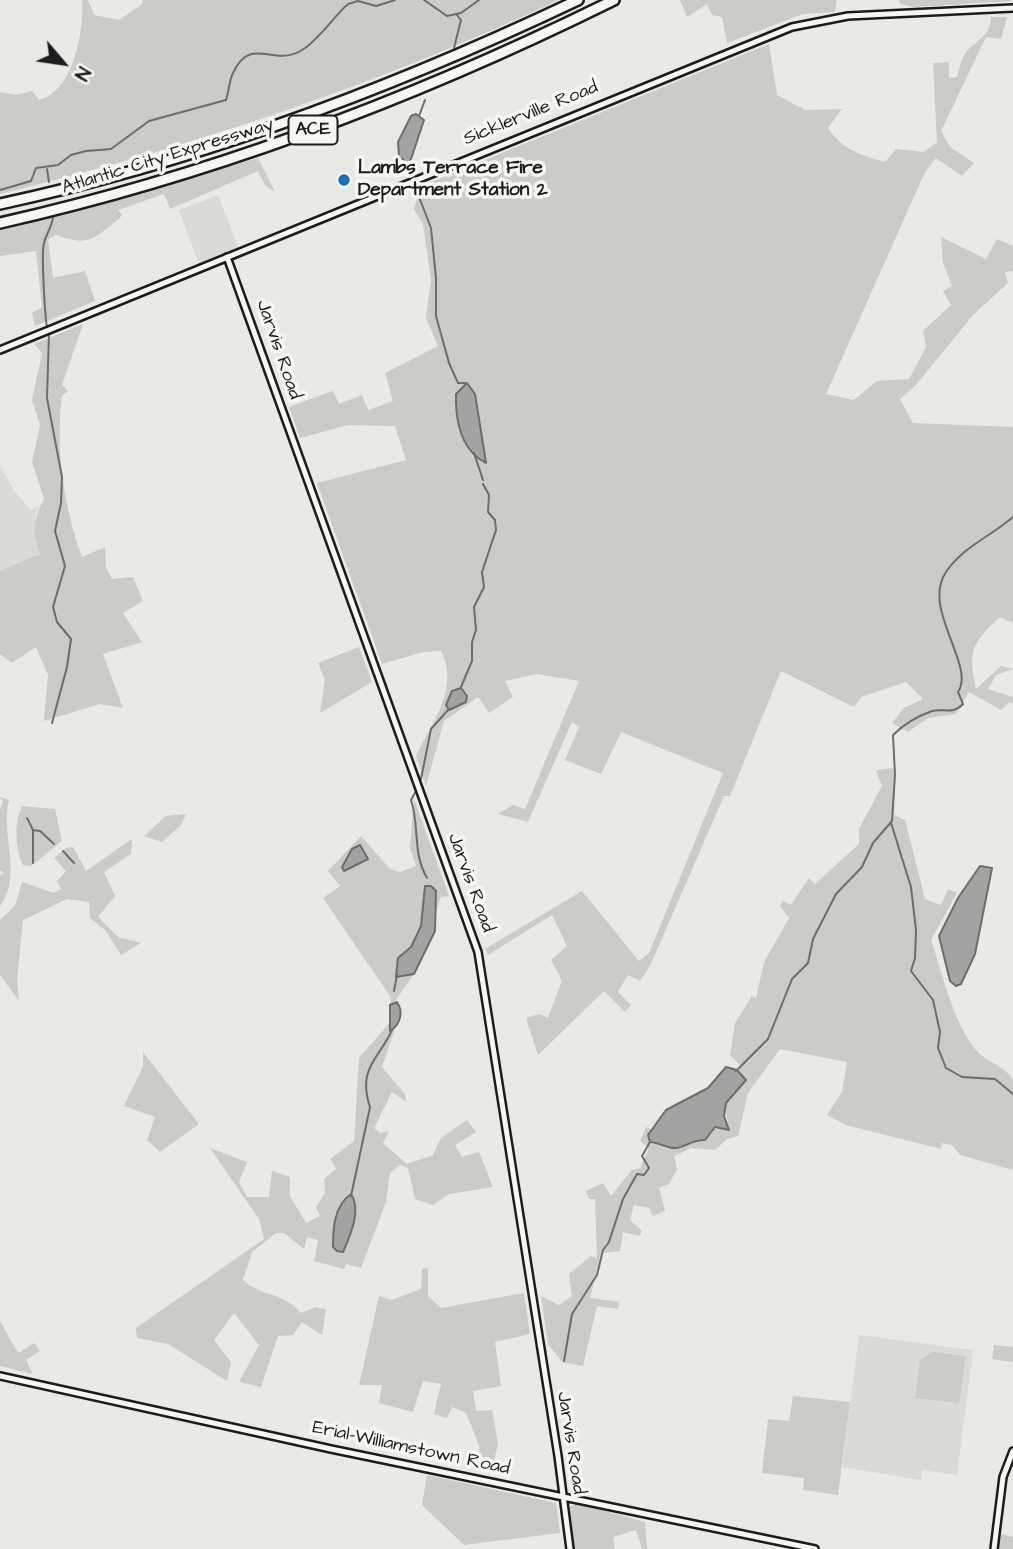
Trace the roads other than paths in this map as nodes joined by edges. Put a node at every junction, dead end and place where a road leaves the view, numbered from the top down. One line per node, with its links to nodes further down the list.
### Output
1 (578, 0): 4 (highway, Atlantic City Expressway / ACE)
2 (614, 0): 5 (highway, Atlantic City Expressway / ACE)
3 (1013, 8): 6 (street, Sicklerville Road)
4 (0, 204)
5 (0, 223)
6 (228, 257): 7 (street, Sicklerville Road); 10 (street, Jarvis Road)
7 (0, 350)
8 (0, 1376): 10 (street, Erial-Williamstown Road)
9 (1013, 1451): 13 (street)
10 (562, 1497): 11 (street, Jarvis Road); 12 (street, Erial-Williamstown Road)
11 (570, 1549)
12 (816, 1549)
13 (994, 1549)

